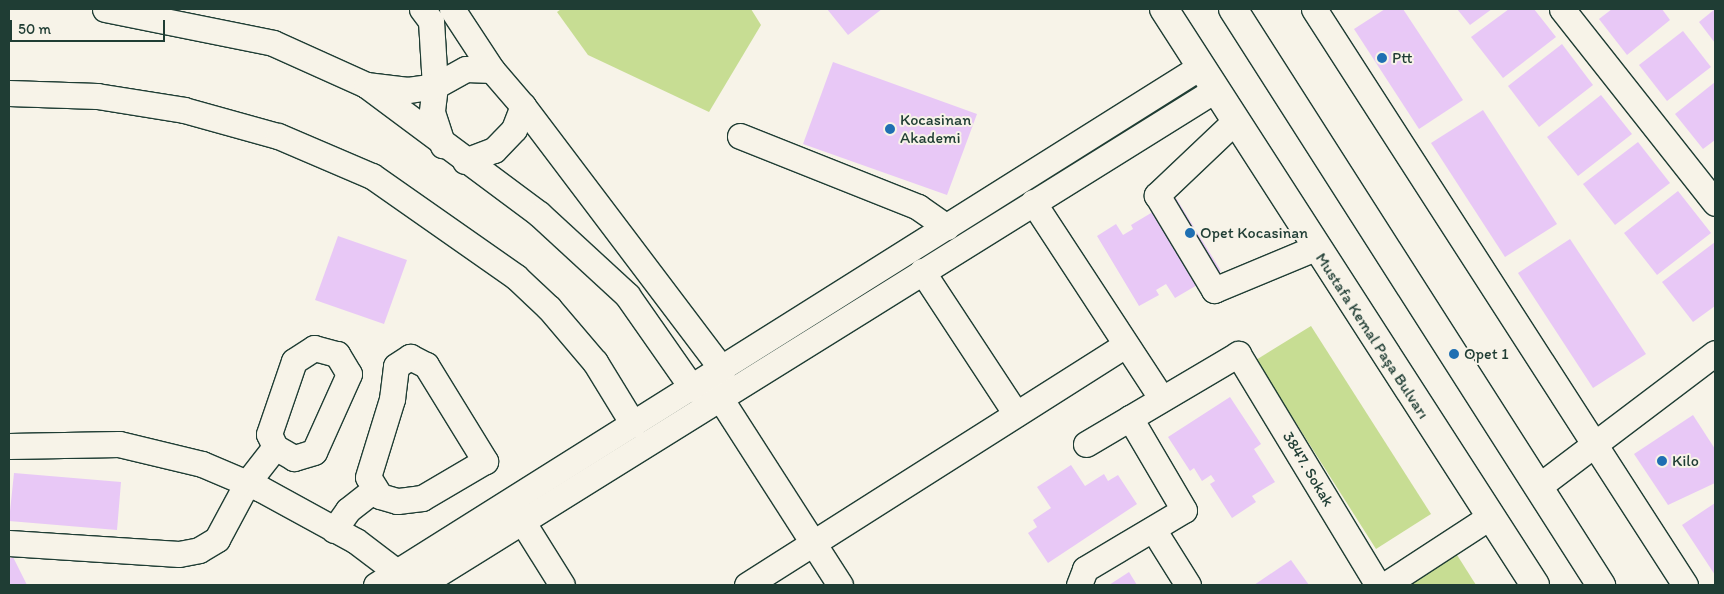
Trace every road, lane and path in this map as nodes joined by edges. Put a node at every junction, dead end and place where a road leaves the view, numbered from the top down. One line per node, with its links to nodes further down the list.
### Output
1 (105, 9): 8 (street)
2 (422, 9): 12 (street)
3 (452, 9): 10 (street)
4 (1164, 9): 9 (main road, Mustafa Kemal Paşa Bulvarı)
5 (1233, 9): 39 (main road)
6 (1314, 9): 35 (street)
7 (1562, 9): 21 (street)
8 (134, 11): 11 (street)
9 (1200, 66): 13 (main road, Mustafa Kemal Paşa Bulvarı); 22 (street)
10 (492, 70): 12 (street); 15 (street)
11 (366, 85): 12 (street); 18 (street)
12 (436, 86): 18 (street)
13 (1215, 90): 16 (main road, Mustafa Kemal Paşa Bulvarı); 20 (street)
14 (9, 93): 33 (street)
15 (524, 106): 19 (street); 27 (street)
16 (1235, 121): 23 (main road, Mustafa Kemal Paşa Bulvarı); 23 (street)
17 (740, 136): 22 (street)
18 (443, 145): 19 (street)
19 (465, 161): 28 (street)
20 (1033, 202): 24 (street); 25 (street)
21 (1715, 203)
22 (947, 227): 27 (street)
23 (1315, 248): 41 (main road, Mustafa Kemal Paşa Bulvarı)
24 (922, 270): 29 (street); 31 (street)
25 (1124, 345): 30 (street); 31 (street)
26 (1715, 353): 35 (street)
27 (722, 369): 28 (street); 29 (street)
28 (692, 388): 29 (street); 33 (street)
29 (720, 398): 42 (street); 46 (street)
30 (1162, 399): 32 (street); 55 (street, 3847. Sokak)
31 (1016, 414): 46 (street)
32 (1130, 418): 34 (street); 43 (street)
33 (633, 424): 47 (street)
34 (1086, 444)
35 (1595, 444): 39 (street); 59 (street)
36 (9, 446): 38 (street)
37 (275, 447): 38 (street)
38 (247, 483): 44 (street); 45 (street)
39 (1538, 487): 58 (main road)
40 (374, 490): 40 (street); 44 (street)
41 (1491, 516): 56 (street); 57 (main road, Mustafa Kemal Paşa Bulvarı)
42 (522, 521): 49 (street); 50 (street)
43 (1153, 529): 53 (street); 54 (street)
44 (334, 530): 47 (street)
45 (9, 543)
46 (814, 544): 51 (street); 52 (street)
47 (406, 578): 48 (street)
48 (376, 585)
49 (420, 585)
50 (562, 585)
51 (747, 585)
52 (840, 585)
53 (1079, 585)
54 (1188, 585)
55 (1378, 585)
56 (1385, 585)
57 (1535, 585)
58 (1601, 585)
59 (1685, 585)

